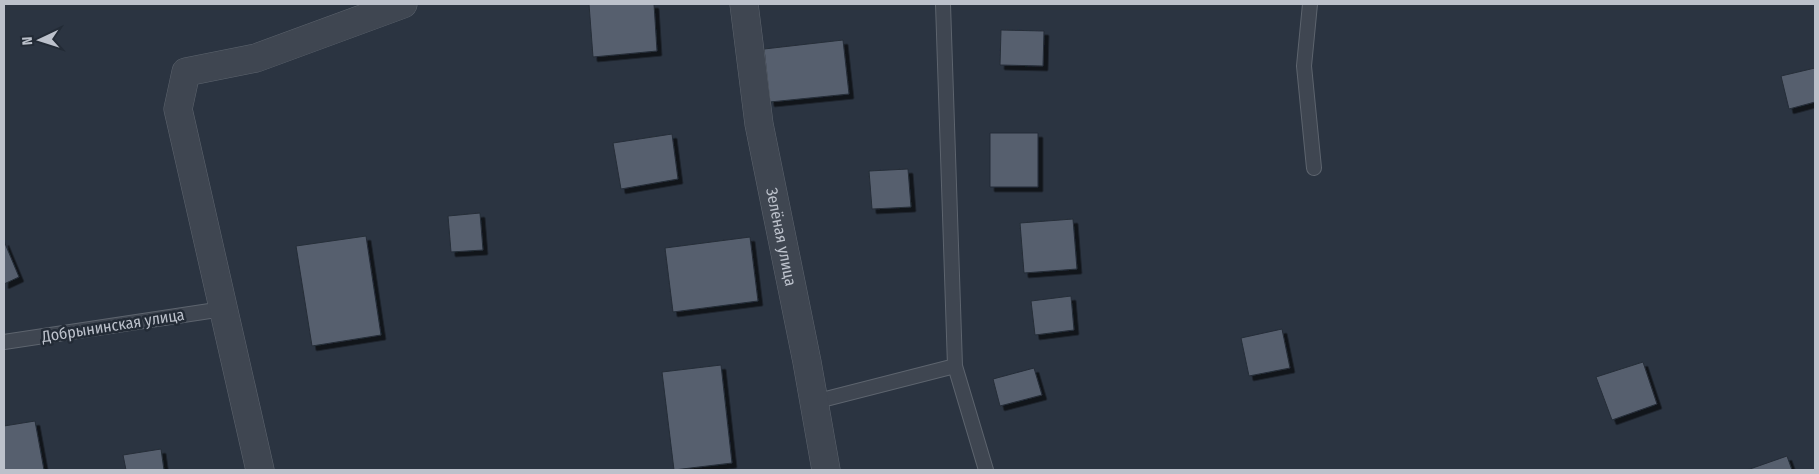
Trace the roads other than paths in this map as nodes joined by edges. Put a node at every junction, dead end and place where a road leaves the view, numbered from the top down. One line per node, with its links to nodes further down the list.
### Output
1 (403, 4): 6 (street)
2 (744, 4): 9 (street, Зелёная улица)
3 (943, 4): 8 (lane)
4 (1310, 4): 5 (lane)
5 (1314, 168)
6 (223, 309): 7 (lane, Добрынинская улица); 10 (street)
7 (4, 342)
8 (955, 366): 9 (lane); 12 (lane)
9 (814, 402): 11 (street, Зелёная улица)
10 (260, 470)
11 (826, 470)
12 (986, 470)

